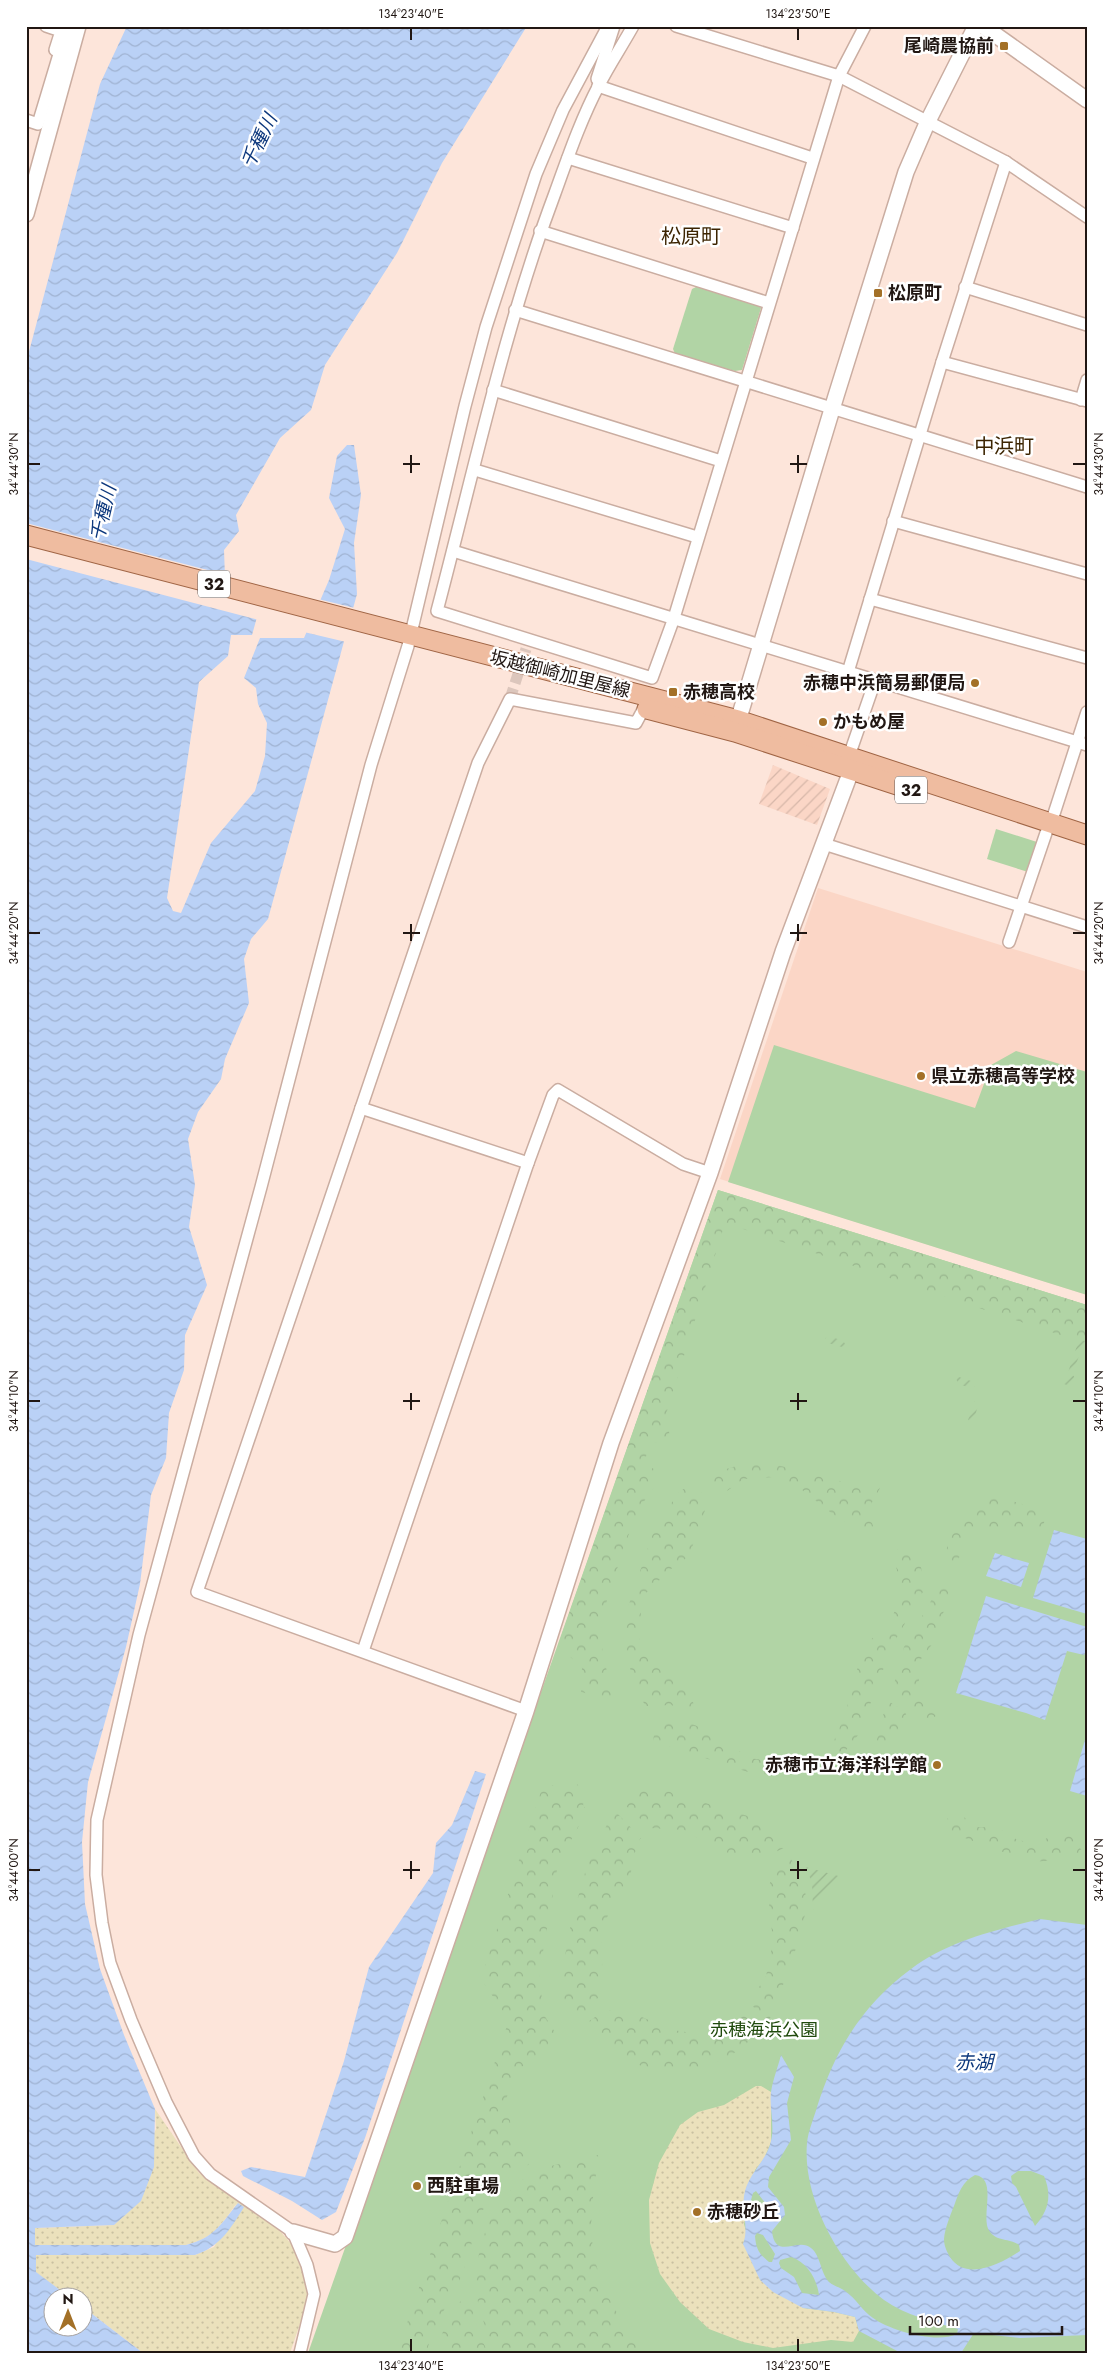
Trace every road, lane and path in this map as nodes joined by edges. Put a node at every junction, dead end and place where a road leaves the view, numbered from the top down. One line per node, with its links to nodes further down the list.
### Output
1 (46, 26): 12 (street)
2 (73, 26): 12 (street)
3 (78, 26): 20 (street)
4 (608, 26): 46 (street)
5 (614, 26): 13 (street)
6 (633, 26): 13 (street)
7 (676, 26): 11 (street)
8 (864, 26): 11 (street)
9 (976, 26): 16 (street)
10 (983, 26): 14 (street)
11 (839, 76): 16 (street); 18 (street)
12 (50, 84): 15 (street)
13 (598, 86): 17 (street); 18 (street)
14 (1087, 100)
15 (26, 120)
16 (928, 121): 19 (street); 33 (street)
17 (568, 158): 22 (street); 23 (street)
18 (812, 158): 22 (street)
19 (1006, 162): 21 (street); 24 (street)
20 (26, 214)
21 (1087, 217)
22 (793, 228): 25 (street)
23 (540, 231): 25 (street); 26 (street)
24 (966, 287): 27 (street); 28 (street)
25 (769, 303): 30 (street)
26 (515, 310): 30 (street); 31 (street)
27 (1087, 325)
28 (942, 362): 32 (street); 34 (street)
29 (1087, 380): 32 (street)
30 (746, 381): 33 (street); 35 (street)
31 (493, 390): 35 (street); 36 (street)
32 (1084, 400)
33 (832, 409): 34 (street); 47 (street)
34 (920, 436): 37 (street); 38 (street)
35 (721, 461): 40 (street)
36 (475, 470): 40 (street); 42 (street)
37 (1087, 487)
38 (893, 521): 43 (street); 44 (street)
39 (26, 535): 46 (main road, 坂越御崎加里屋線 / 32)
40 (697, 537): 45 (street)
41 (26, 548): 46 (main road, 坂越御崎加里屋線 / 32)
42 (453, 551): 45 (street); 51 (street)
43 (1087, 574)
44 (870, 599): 48 (street); 49 (street)
45 (674, 618): 47 (street); 51 (street)
46 (405, 640): 51 (main road, 坂越御崎加里屋線 / 32); 68 (street)
47 (760, 645): 49 (street); 53 (street)
48 (1087, 658)
49 (848, 672): 50 (street)
50 (875, 681): 54 (street); 55 (street)
51 (648, 694): 53 (main road, 坂越御崎加里屋線 / 32); 63 (street)
52 (1087, 712): 54 (street)
53 (736, 726): 55 (main road, 坂越御崎加里屋線 / 32)
54 (1082, 743): 56 (street)
55 (850, 763): 56 (main road, 坂越御崎加里屋線 / 32); 58 (street)
56 (1048, 828): 57 (main road, 坂越御崎加里屋線 / 32); 59 (main road, 坂越御崎加里屋線 / 32); 60 (street)
57 (1087, 835)
58 (824, 844): 60 (street); 65 (street)
59 (1087, 846)
60 (1021, 906): 61 (street); 62 (street)
61 (1087, 927)
62 (1009, 942)
63 (361, 1108): 64 (street); 66 (street)
64 (528, 1163): 65 (street); 66 (street)
65 (710, 1173): 67 (street)
66 (363, 1651): 67 (street)
67 (526, 1711): 68 (street)
68 (293, 2232): 69 (street)
69 (300, 2353)

